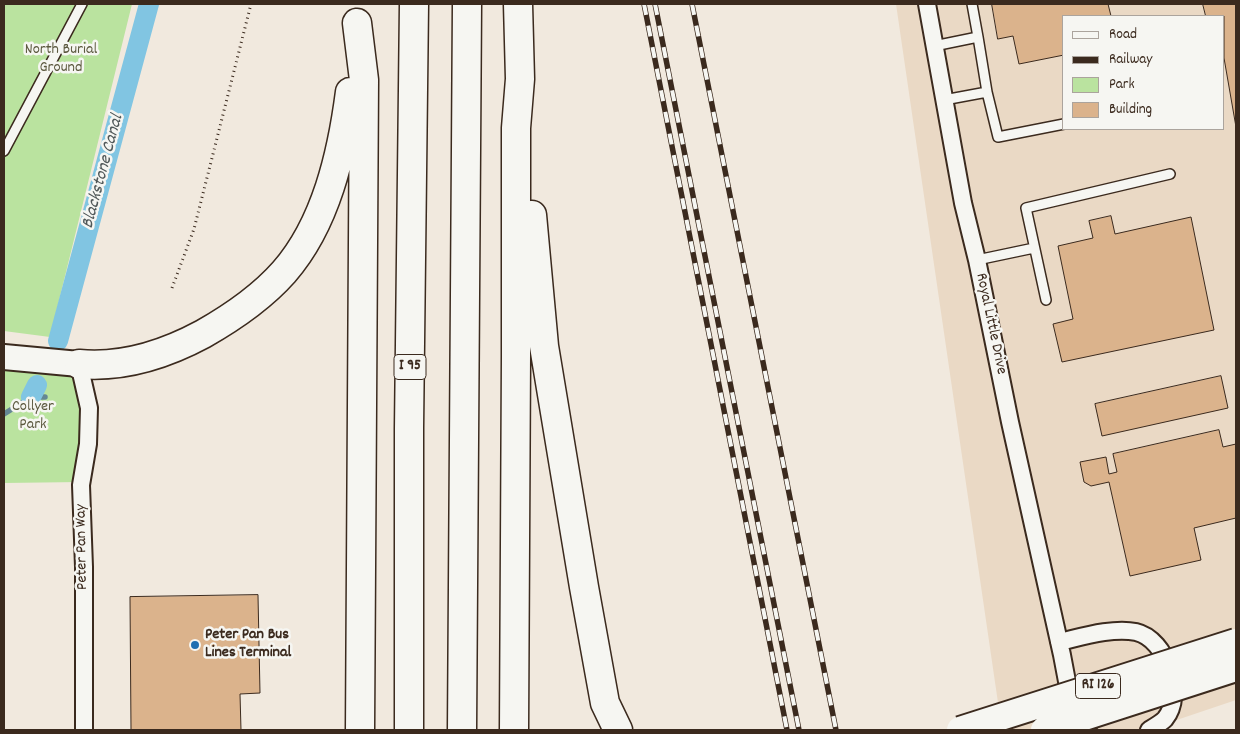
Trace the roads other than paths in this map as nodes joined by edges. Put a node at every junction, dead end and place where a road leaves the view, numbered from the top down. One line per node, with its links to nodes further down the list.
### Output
1 (82, 4): 14 (lane)
2 (414, 4): 26 (highway, I 95)
3 (467, 4): 27 (highway)
4 (518, 4): 10 (highway)
5 (926, 4): 9 (street, Royal Little Drive)
6 (972, 4): 8 (lane)
7 (357, 13): 20 (highway); 25 (highway)
8 (978, 36): 9 (lane); 11 (lane)
9 (934, 46): 12 (street, Royal Little Drive)
10 (520, 79): 28 (highway); 29 (highway)
11 (987, 92): 12 (lane); 13 (lane)
12 (944, 100): 17 (street, Royal Little Drive)
13 (1062, 124)
14 (4, 151)
15 (1170, 174): 16 (lane)
16 (1034, 248): 17 (lane); 18 (lane)
17 (977, 260): 21 (street, Royal Little Drive)
18 (1046, 300)
19 (4, 357): 20 (street)
20 (79, 364): 24 (street, Peter Pan Way)
21 (1060, 642): 32 (street, Royal Little Drive); 33 (street)
22 (1236, 642): 30 (main road, RI 126, bridge)
23 (1236, 668): 31 (main road, RI 126, bridge)
24 (84, 730)
25 (360, 730)
26 (409, 730)
27 (462, 730)
28 (514, 730)
29 (618, 730)
30 (960, 730)
31 (1044, 730)
32 (1088, 730)
33 (1149, 730)

